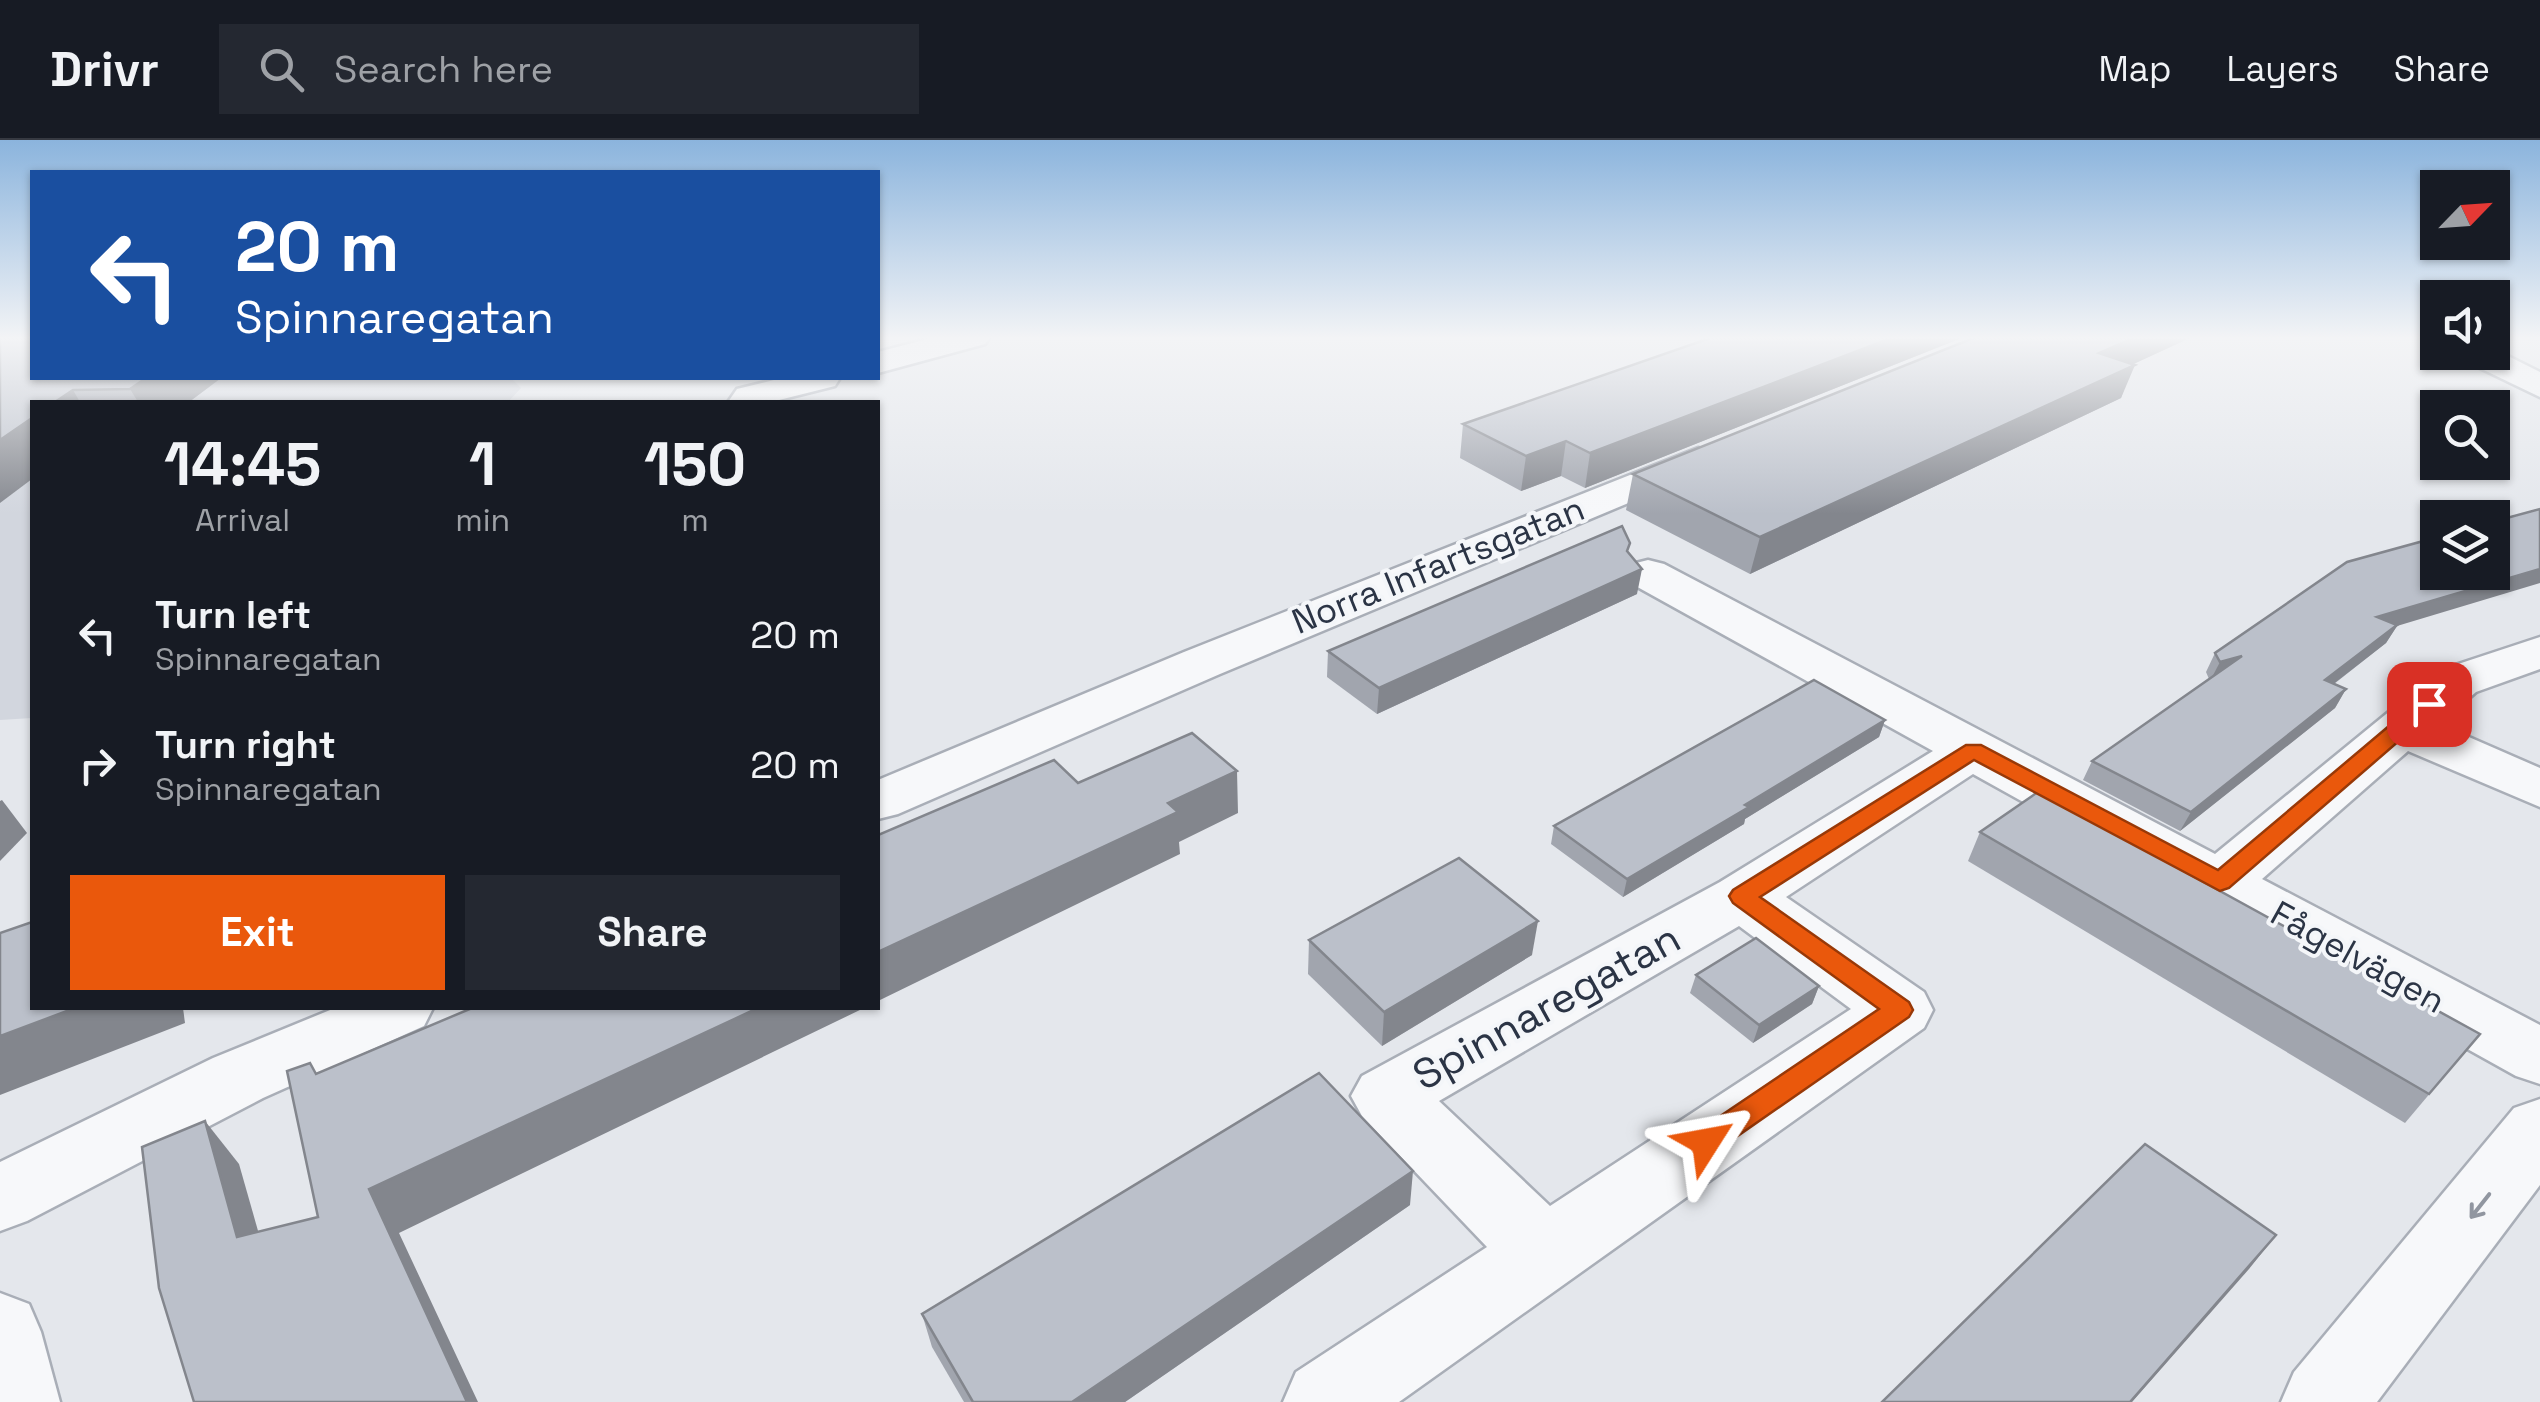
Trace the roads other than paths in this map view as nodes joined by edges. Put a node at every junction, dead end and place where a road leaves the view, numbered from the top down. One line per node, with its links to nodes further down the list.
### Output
1 (1745, 441): 7 (street, Norra Infartsgatan)
2 (1648, 574): 5 (street, Fågelvägen)
3 (2540, 652): 4 (street)
4 (2400, 726): 6 (street); 8 (street)
5 (1974, 750): 8 (street, Fågelvägen); 9 (street, Spinnaregatan)
6 (2540, 789)
7 (880, 800)
8 (2220, 882): 11 (street, Fågelvägen)
9 (1742, 896): 14 (street); 14 (street, Spinnaregatan)
10 (395, 1010): 13 (street)
11 (2540, 1057)
12 (2540, 1129): 18 (street, one-way to 18)
13 (0, 1198)
14 (1544, 1252): 17 (street)
15 (0, 1332): 16 (street)
16 (17, 1402)
17 (1326, 1402)
18 (2324, 1402)

